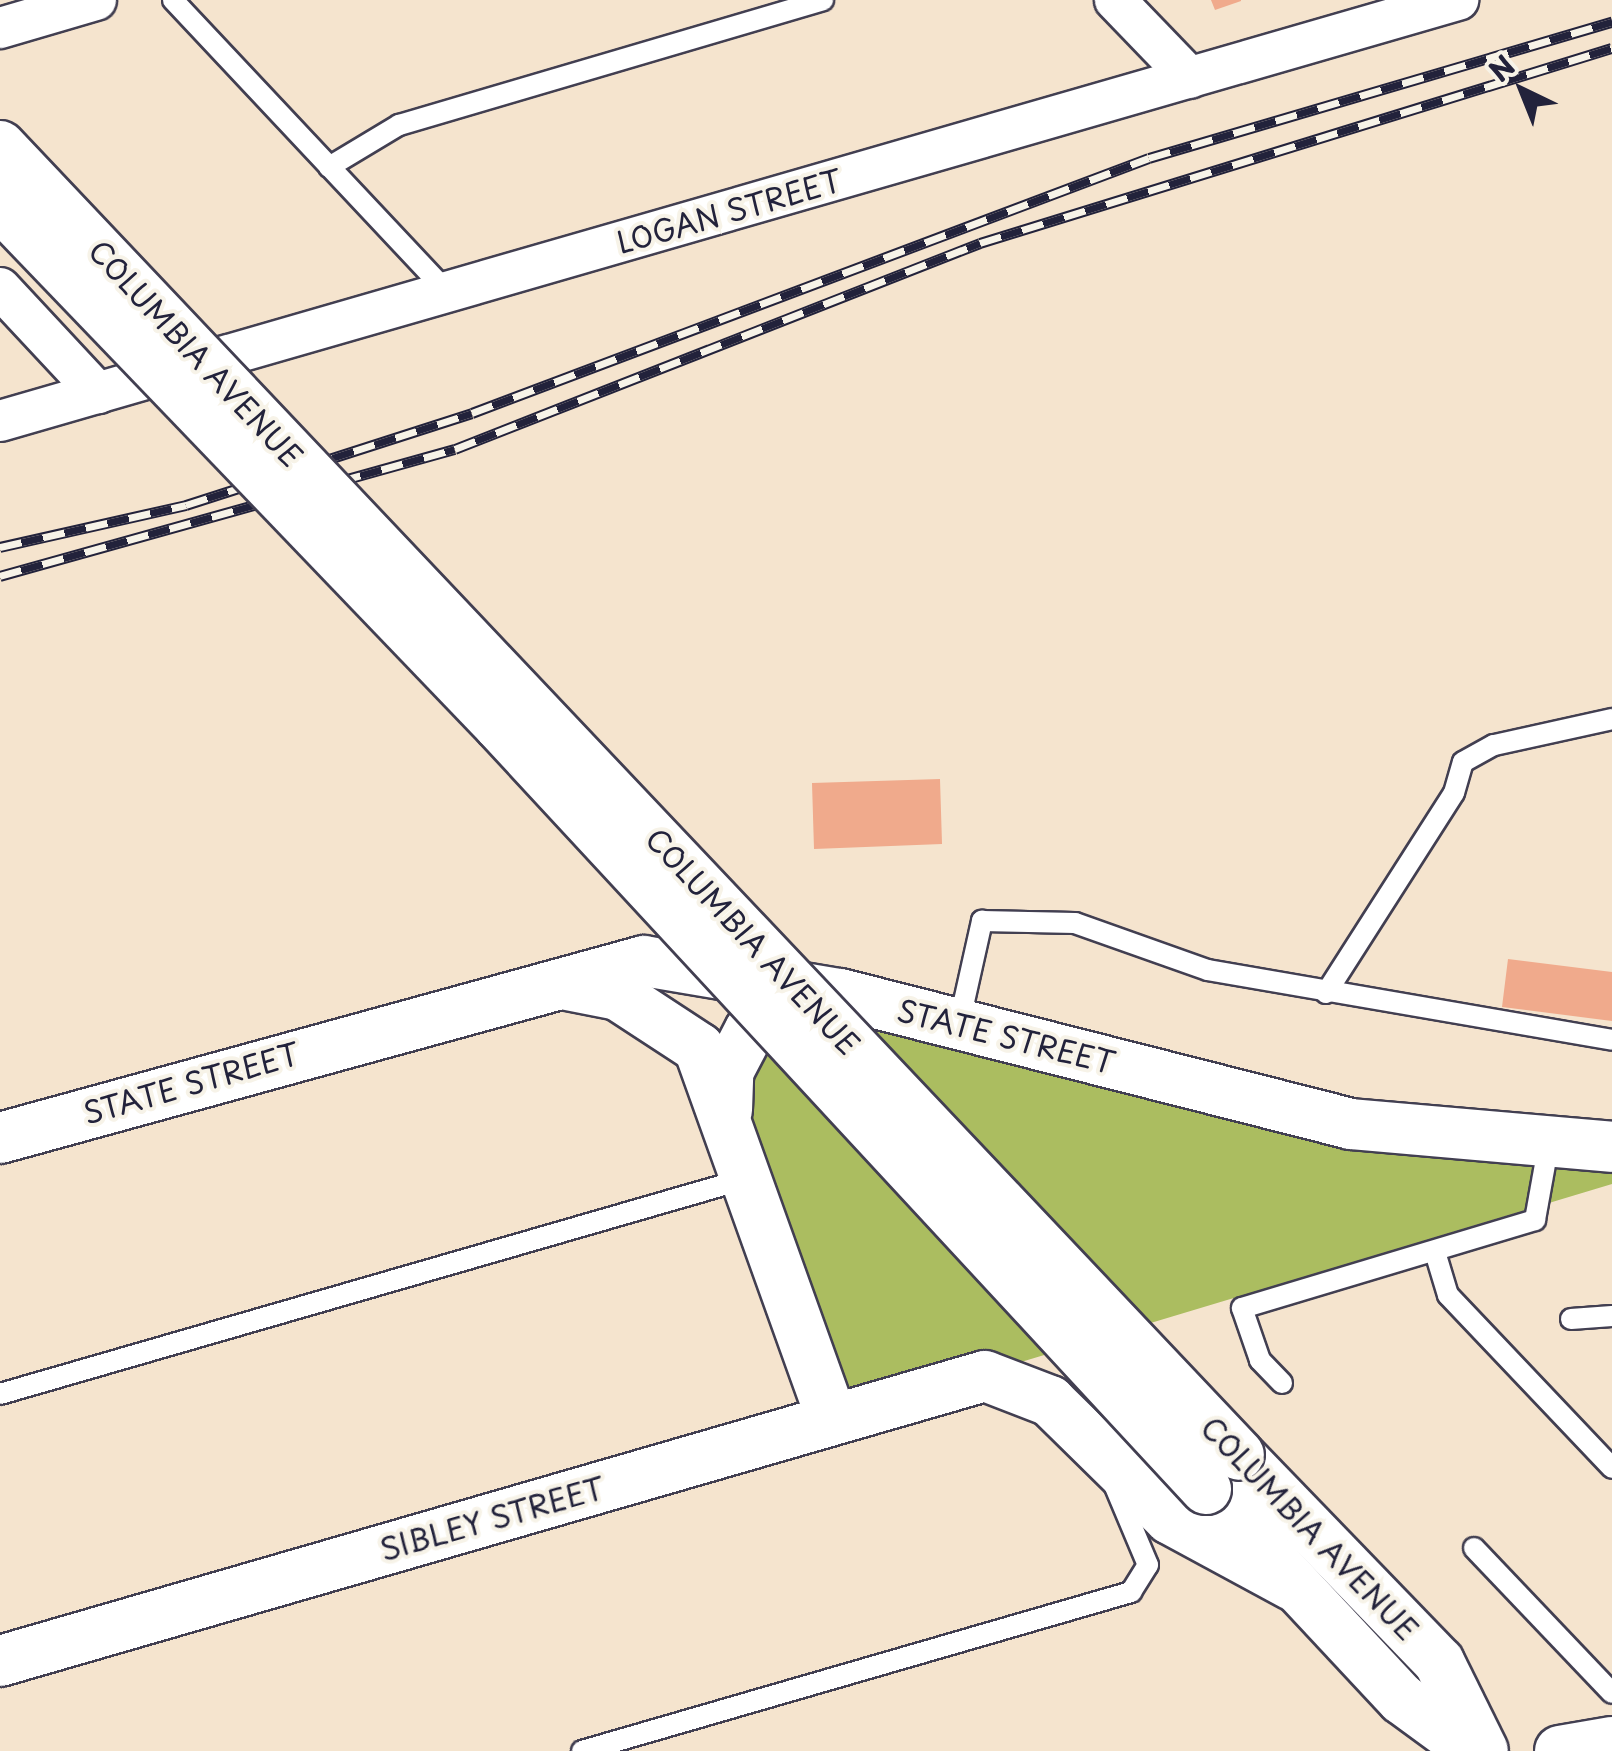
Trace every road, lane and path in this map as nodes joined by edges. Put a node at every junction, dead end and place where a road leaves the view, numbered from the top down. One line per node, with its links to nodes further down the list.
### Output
1 (96, 0): 6 (street)
2 (173, 0): 9 (lane)
3 (822, 0): 9 (lane)
4 (1116, 0): 7 (street)
5 (1458, 0): 7 (street, LOGAN STREET)
6 (0, 28)
7 (1190, 78): 12 (street, LOGAN STREET)
8 (0, 146): 34 (street, COLUMBIA AVENUE, bridge)
9 (330, 167): 12 (lane)
10 (0, 205): 34 (street, COLUMBIA AVENUE, bridge)
11 (0, 288): 13 (street)
12 (447, 292): 13 (street, LOGAN STREET)
13 (98, 392): 14 (street, LOGAN STREET)
14 (0, 421)
15 (1612, 719): 17 (lane)
16 (547, 981): 18 (street, STATE STREET); 21 (street); 22 (street, STATE STREET)
17 (1326, 993): 19 (lane); 20 (lane)
18 (840, 994): 19 (street, STATE STREET); 21 (street)
19 (960, 1024): 23 (street, STATE STREET)
20 (1612, 1040)
21 (727, 1110): 25 (street)
22 (0, 1138)
23 (1549, 1142): 24 (street, STATE STREET); 26 (lane)
24 (1612, 1147)
25 (750, 1178): 30 (lane); 31 (street)
26 (1435, 1252): 29 (lane); 33 (lane)
27 (1612, 1316): 28 (lane)
28 (1572, 1319)
29 (1282, 1383)
30 (0, 1394)
31 (832, 1419): 32 (street, SIBLEY STREET); 37 (street, SIBLEY STREET)
32 (1102, 1452): 36 (street); 40 (lane)
33 (1612, 1468)
34 (1222, 1472): 36 (street, COLUMBIA AVENUE); 42 (street, COLUMBIA AVENUE)
35 (1474, 1548): 38 (lane)
36 (1292, 1585): 41 (street, COLUMBIA AVENUE)
37 (0, 1660)
38 (1612, 1693)
39 (1612, 1742): 43 (street)
40 (582, 1751)
41 (1473, 1751)
42 (1483, 1751)
43 (1560, 1751)

